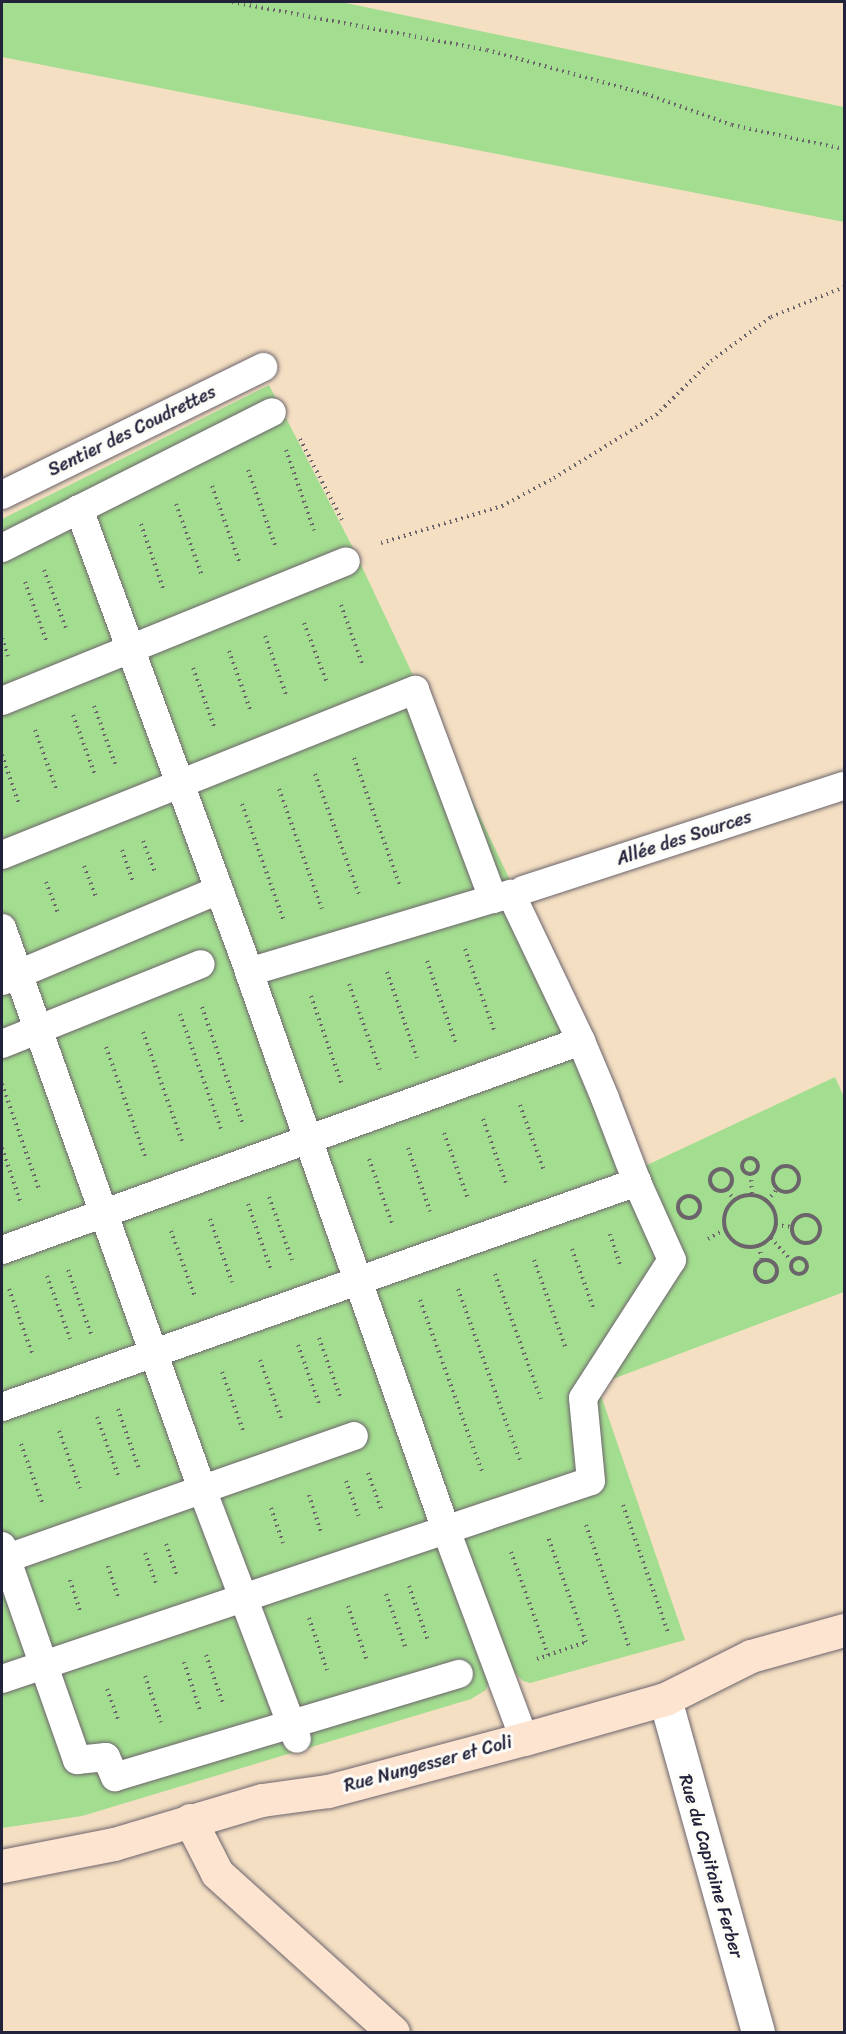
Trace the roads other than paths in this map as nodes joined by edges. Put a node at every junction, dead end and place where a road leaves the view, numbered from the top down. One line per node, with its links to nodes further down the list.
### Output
1 (262, 367): 3 (lane, Sentier des Coudrettes)
2 (272, 412): 4 (lane)
3 (2, 495)
4 (79, 509): 5 (lane); 7 (lane)
5 (14, 542)
6 (346, 561): 7 (lane)
7 (128, 648): 8 (lane); 9 (lane)
8 (2, 701)
9 (178, 782): 11 (lane); 12 (lane); 14 (lane)
10 (844, 786): 13 (lane, Allée des Sources)
11 (2, 855)
12 (218, 890): 17 (lane); 18 (lane)
13 (523, 890)
14 (493, 899): 17 (lane); 20 (lane)
15 (2, 928): 18 (lane)
16 (201, 964): 19 (lane)
17 (249, 972): 22 (lane)
18 (10, 977): 19 (lane)
19 (39, 1028): 21 (lane); 24 (lane)
20 (581, 1041): 22 (lane); 23 (lane)
21 (2, 1044)
22 (308, 1140): 24 (lane); 26 (lane)
23 (637, 1182): 26 (lane); 31 (lane)
24 (104, 1212): 25 (lane); 27 (lane)
25 (2, 1250)
26 (358, 1282): 27 (lane); 31 (lane)
27 (154, 1353): 28 (lane); 30 (lane)
28 (2, 1407)
29 (354, 1436): 30 (lane)
30 (201, 1490): 32 (lane); 33 (lane)
31 (446, 1530): 33 (lane); 40 (lane)
32 (3, 1555): 35 (lane)
33 (243, 1598): 35 (lane); 39 (lane)
34 (844, 1630): 38 (street, Rue Nungesser et Coli)
35 (44, 1665): 37 (lane); 39 (lane)
36 (459, 1674): 39 (lane)
37 (2, 1679)
38 (665, 1699): 40 (street, Rue Nungesser et Coli); 44 (street, Rue du Capitaine Ferber)
39 (294, 1731)
40 (524, 1739): 41 (street, Rue Nungesser et Coli)
41 (190, 1820): 42 (street, Rue Nungesser et Coli); 43 (street)
42 (2, 1866)
43 (393, 2032)
44 (758, 2032)

